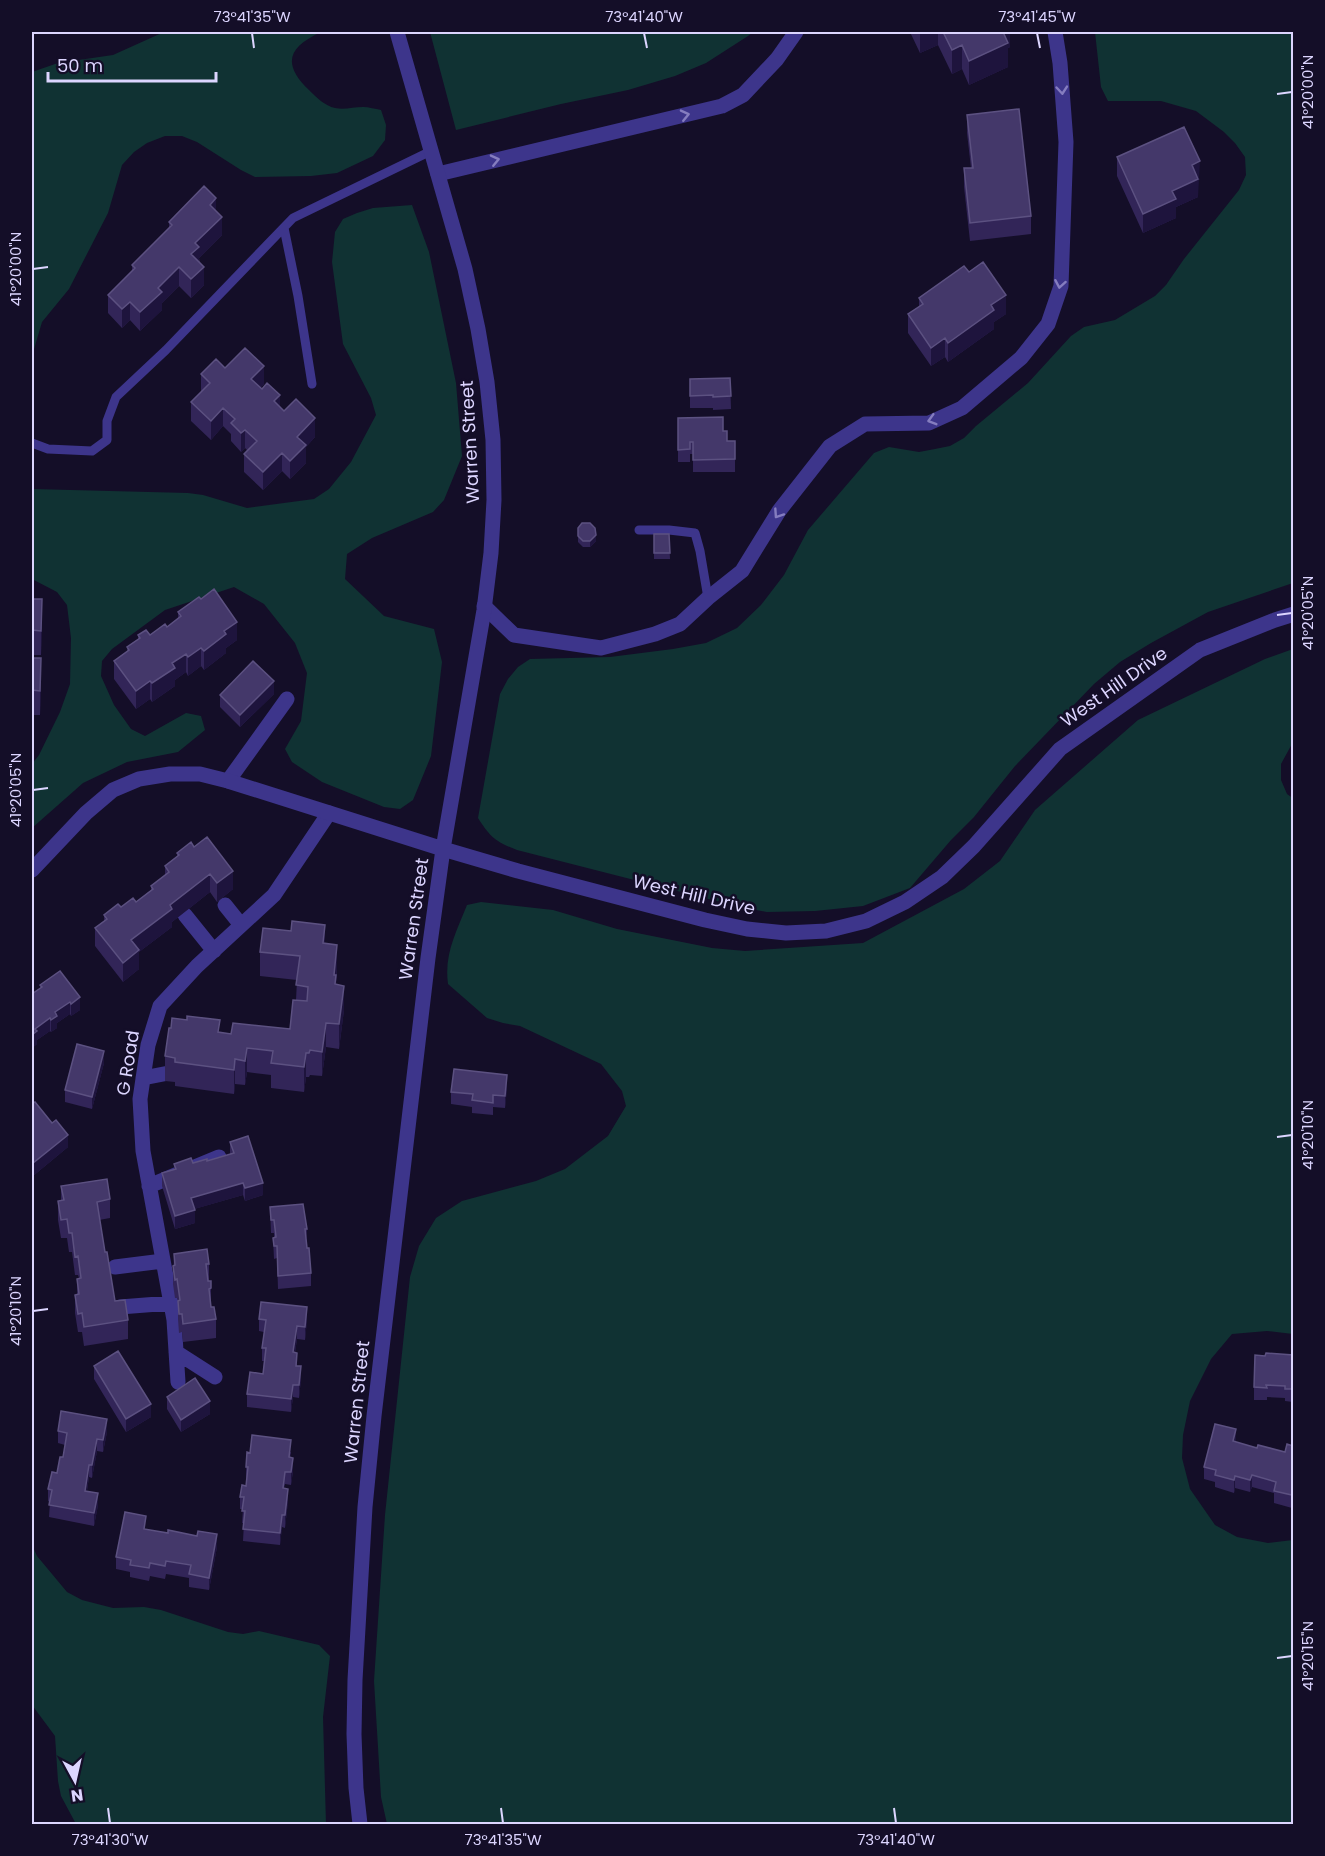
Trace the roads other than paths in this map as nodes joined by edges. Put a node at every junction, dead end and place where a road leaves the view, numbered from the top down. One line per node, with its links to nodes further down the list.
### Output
1 (397, 32): 4 (street, Warren Street)
2 (796, 32): 5 (street, one-way to 2)
3 (1055, 32): 10 (street, one-way to 10)
4 (431, 151): 5 (street, Warren Street); 6 (lane)
5 (438, 174): 11 (street, Warren Street)
6 (284, 228): 7 (lane); 8 (lane)
7 (312, 384)
8 (32, 443)
9 (639, 530): 10 (lane)
10 (708, 598): 11 (street)
11 (484, 606): 16 (street, Warren Street)
12 (1293, 614): 16 (street, West Hill Drive)
13 (287, 699): 14 (street)
14 (228, 781): 15 (street, West Hill Drive); 17 (street, West Hill Drive)
15 (329, 813): 16 (street, West Hill Drive); 20 (street, G Road)
16 (443, 849): 33 (street, Warren Street)
17 (32, 870)
18 (225, 905): 20 (street)
19 (185, 915): 21 (street)
20 (241, 925): 21 (street, G Road)
21 (214, 951): 23 (street, G Road)
22 (201, 1067): 23 (street)
23 (143, 1078): 25 (street, G Road)
24 (219, 1157): 25 (street)
25 (149, 1186): 26 (street, G Road)
26 (163, 1261): 27 (street); 28 (street, G Road)
27 (115, 1267)
28 (171, 1303): 29 (street); 30 (street, G Road)
29 (120, 1307)
30 (176, 1352): 31 (street); 32 (street, G Road)
31 (215, 1377)
32 (177, 1382)
33 (360, 1824)

